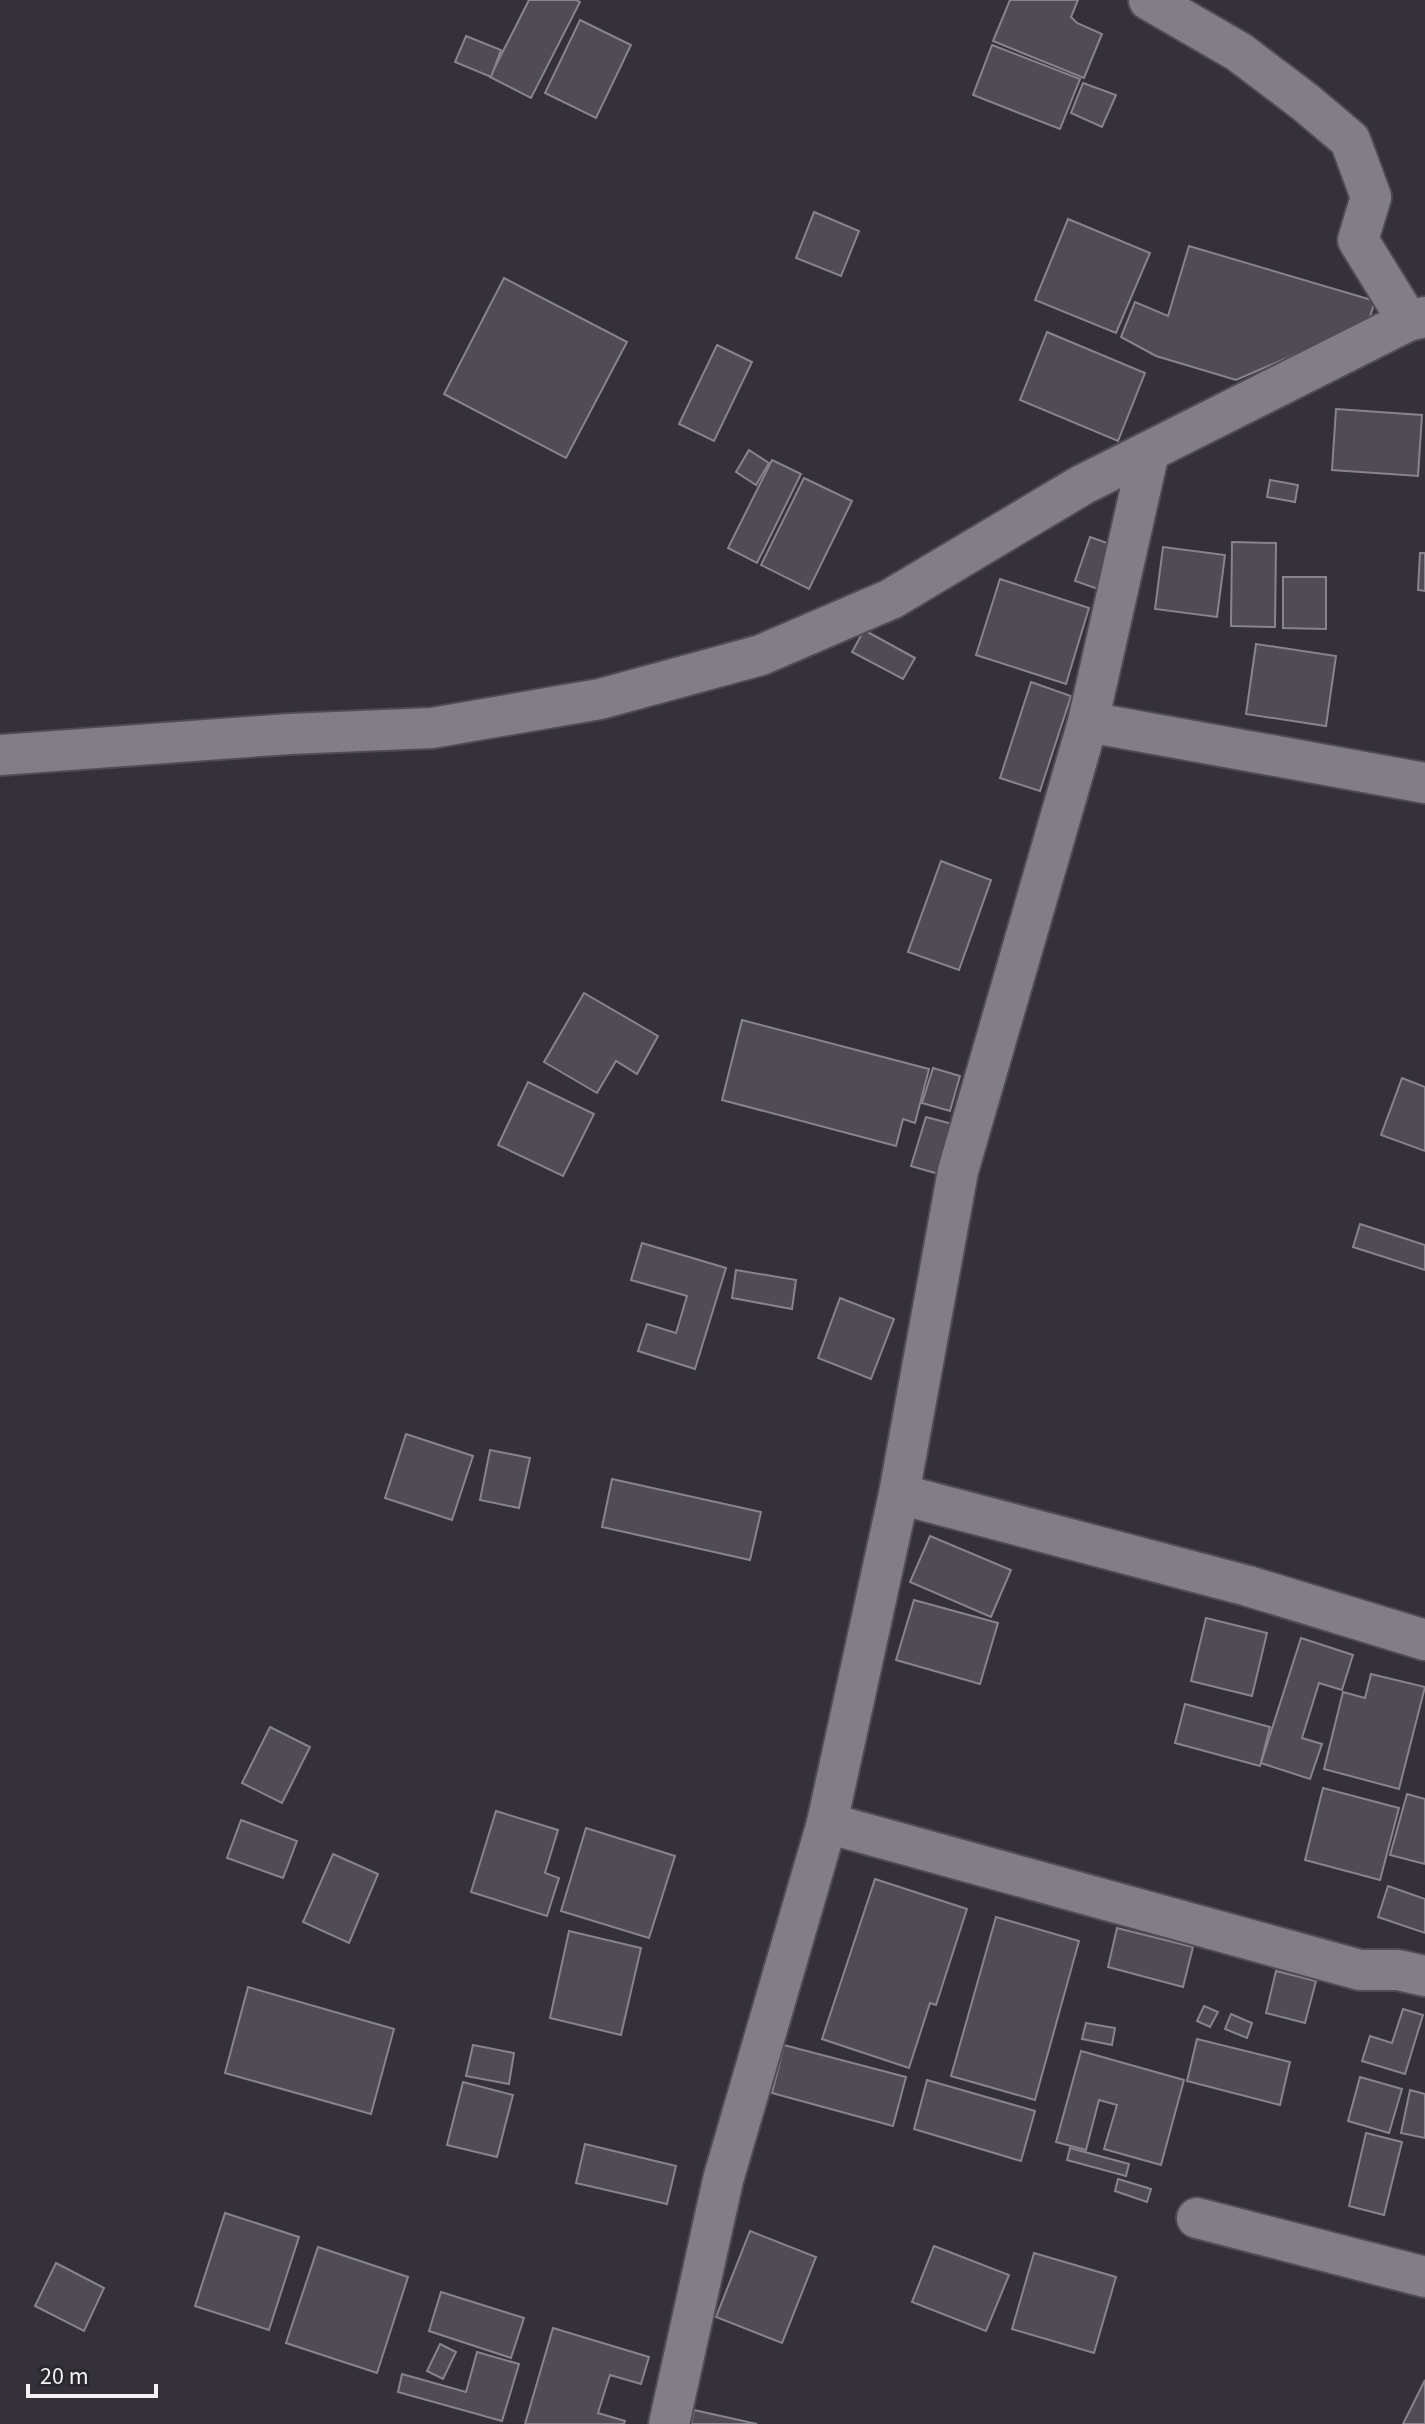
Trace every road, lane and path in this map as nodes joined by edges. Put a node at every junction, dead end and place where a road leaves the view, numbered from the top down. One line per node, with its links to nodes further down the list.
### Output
1 (1149, 0): 2 (street)
2 (1417, 319): 3 (street)
3 (1149, 452): 4 (street); 5 (street)
4 (1088, 722): 6 (street); 7 (street)
5 (0, 755)
6 (1425, 783)
7 (899, 1494): 8 (street); 9 (street)
8 (1425, 1640)
9 (827, 1823): 10 (street); 13 (street)
10 (1425, 1976)
11 (1197, 2218): 12 (street)
12 (1425, 2277)
13 (669, 2424)

